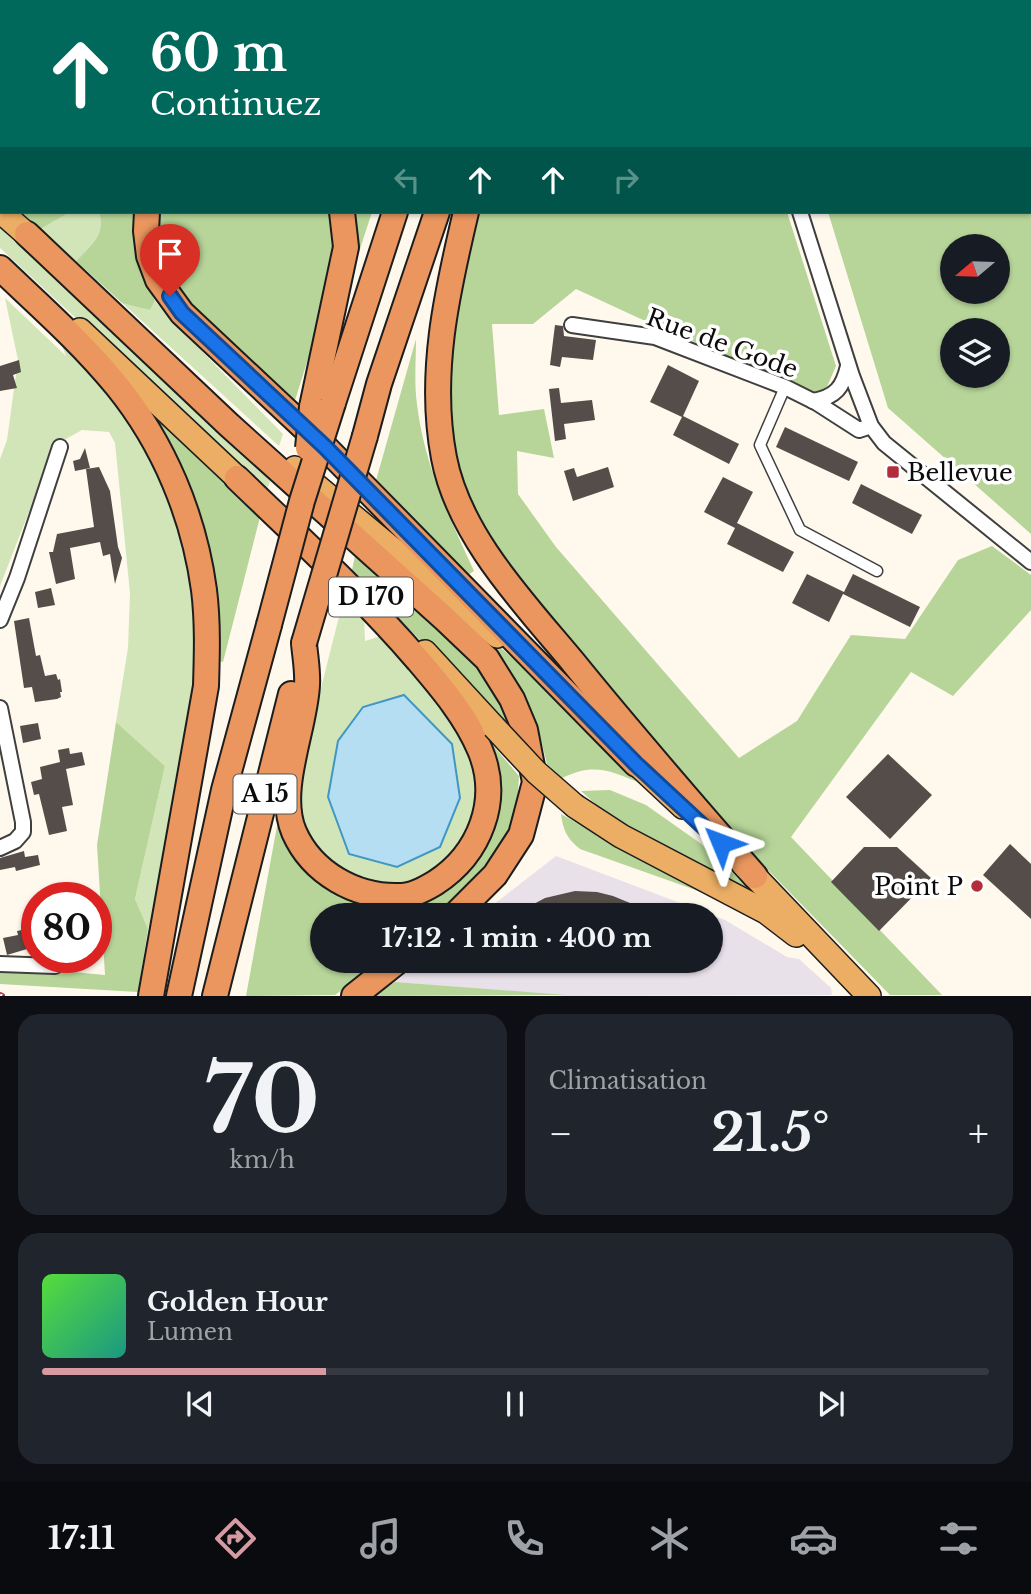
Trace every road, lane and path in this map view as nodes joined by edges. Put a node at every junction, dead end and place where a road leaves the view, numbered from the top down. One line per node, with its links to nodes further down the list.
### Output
1 (4, 214): 8 (highway, D 170)
2 (147, 214): 24 (highway)
3 (342, 214): 15 (highway)
4 (394, 214): 15 (highway, A 15)
5 (437, 214): 22 (highway, A 15, bridge)
6 (466, 214): 26 (highway)
7 (801, 214): 12 (street)
8 (27, 234): 24 (highway, D 170); 27 (highway)
9 (0, 256): 18 (highway, D 170)
10 (0, 268): 32 (highway)
11 (572, 325): 13 (street, Rue de Gode)
12 (848, 365): 14 (street, Rue de Gode); 16 (street)
13 (785, 387): 14 (street, Rue de Gode); 20 (street)
14 (813, 401): 16 (street, Rue de Gode)
15 (322, 405): 33 (highway, A 15, bridge)
16 (871, 426): 19 (street)
17 (60, 447): 21 (street)
18 (237, 478): 22 (highway); 35 (highway, D 170, bridge)
19 (1031, 562)
20 (877, 571)
21 (0, 620)
22 (304, 643): 34 (highway, A 15)
23 (0, 708): 25 (street)
24 (636, 764): 26 (highway, D 170)
25 (0, 848)
26 (755, 876): 36 (highway, D 170)
27 (467, 903)
28 (0, 964): 29 (street)
29 (21, 965)
30 (383, 973): 31 (highway)
31 (356, 994)
32 (151, 996)
33 (179, 996)
34 (215, 996)
35 (854, 996)
36 (870, 996)

